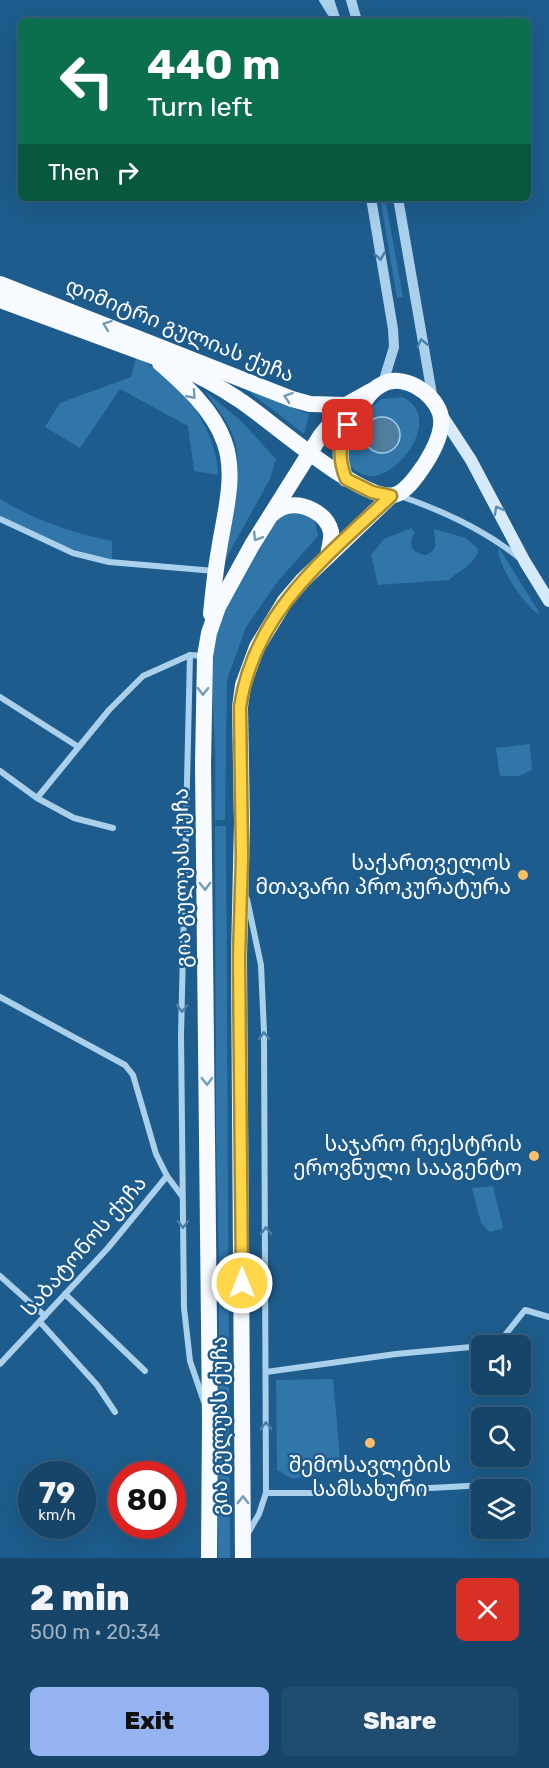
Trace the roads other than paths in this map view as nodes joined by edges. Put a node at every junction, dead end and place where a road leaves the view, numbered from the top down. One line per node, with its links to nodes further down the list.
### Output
1 (322, 0): 4 (street)
2 (329, 0): 5 (street)
3 (351, 0): 6 (street)
4 (334, 18)
5 (335, 18)
6 (356, 18)
7 (372, 201): 12 (street, one-way to 12)
8 (399, 201): 14 (street, one-way to 8)
9 (0, 284): 13 (highway, დიმიტრი გულიას ქუჩა, one-way to 9)
10 (0, 300): 11 (highway, დიმიტრი გულიას ქუჩა)
11 (150, 355): 15 (highway, დიმიტრი გულიას ქუჩა); 22 (highway, one-way to 22)
12 (377, 387): 13 (highway, გია გულუას ქუჩა); 14 (highway); 16 (highway)
13 (346, 405): 15 (highway, გია გულუას ქუჩა)
14 (436, 407): 17 (highway); 21 (main road, one-way to 14)
15 (310, 452): 16 (highway, დიმიტრი გულიას ქუჩა); 18 (highway, გია გულუას ქუჩა)
16 (346, 479): 17 (highway)
17 (394, 495): 20 (highway, გია გულუას ქუჩა); 21 (street)
18 (272, 514): 20 (highway); 24 (highway, გია გულუას ქუჩა, one-way to 24)
19 (0, 519): 22 (street)
20 (327, 556): 31 (highway, გია გულუას ქუჩა)
21 (525, 562): 23 (main road)
22 (215, 572): 24 (highway)
23 (549, 601)
24 (209, 633): 25 (highway, გია გულუას ქუჩა)
25 (197, 656): 27 (street); 34 (street, გია გულუას ქუჩა, one-way to 34); 45 (highway, გია გულუას ქუჩა, one-way to 45)
26 (0, 697): 27 (street)
27 (77, 746): 29 (street)
28 (0, 771): 29 (street)
29 (37, 798): 30 (street)
30 (112, 828)
31 (242, 878): 43 (street, გია გულუას ქუჩა, one-way to 31); 48 (highway, გია გულუას ქუჩა, one-way to 31)
32 (0, 997): 33 (street)
33 (167, 1176): 34 (street); 36 (street, საბატონოს ქუჩა)
34 (183, 1197): 45 (street, გია გულუას ქუჩა, one-way to 45)
35 (0, 1276): 38 (street)
36 (65, 1294): 38 (street, საბატონოს ქუჩა); 42 (street)
37 (549, 1317): 39 (street)
38 (43, 1319): 41 (street, საბატონოს ქუჩა); 44 (street)
39 (505, 1335)
40 (471, 1347): 43 (street)
41 (0, 1364)
42 (145, 1371)
43 (266, 1372): 47 (street, გია გულუას ქუჩა, one-way to 43)
44 (115, 1412)
45 (210, 1419): 49 (highway, გია გულუას ქუჩა)
46 (471, 1486): 47 (street)
47 (267, 1493): 48 (street, გია გულუას ქუჩა)
48 (243, 1550)
49 (209, 1558)

